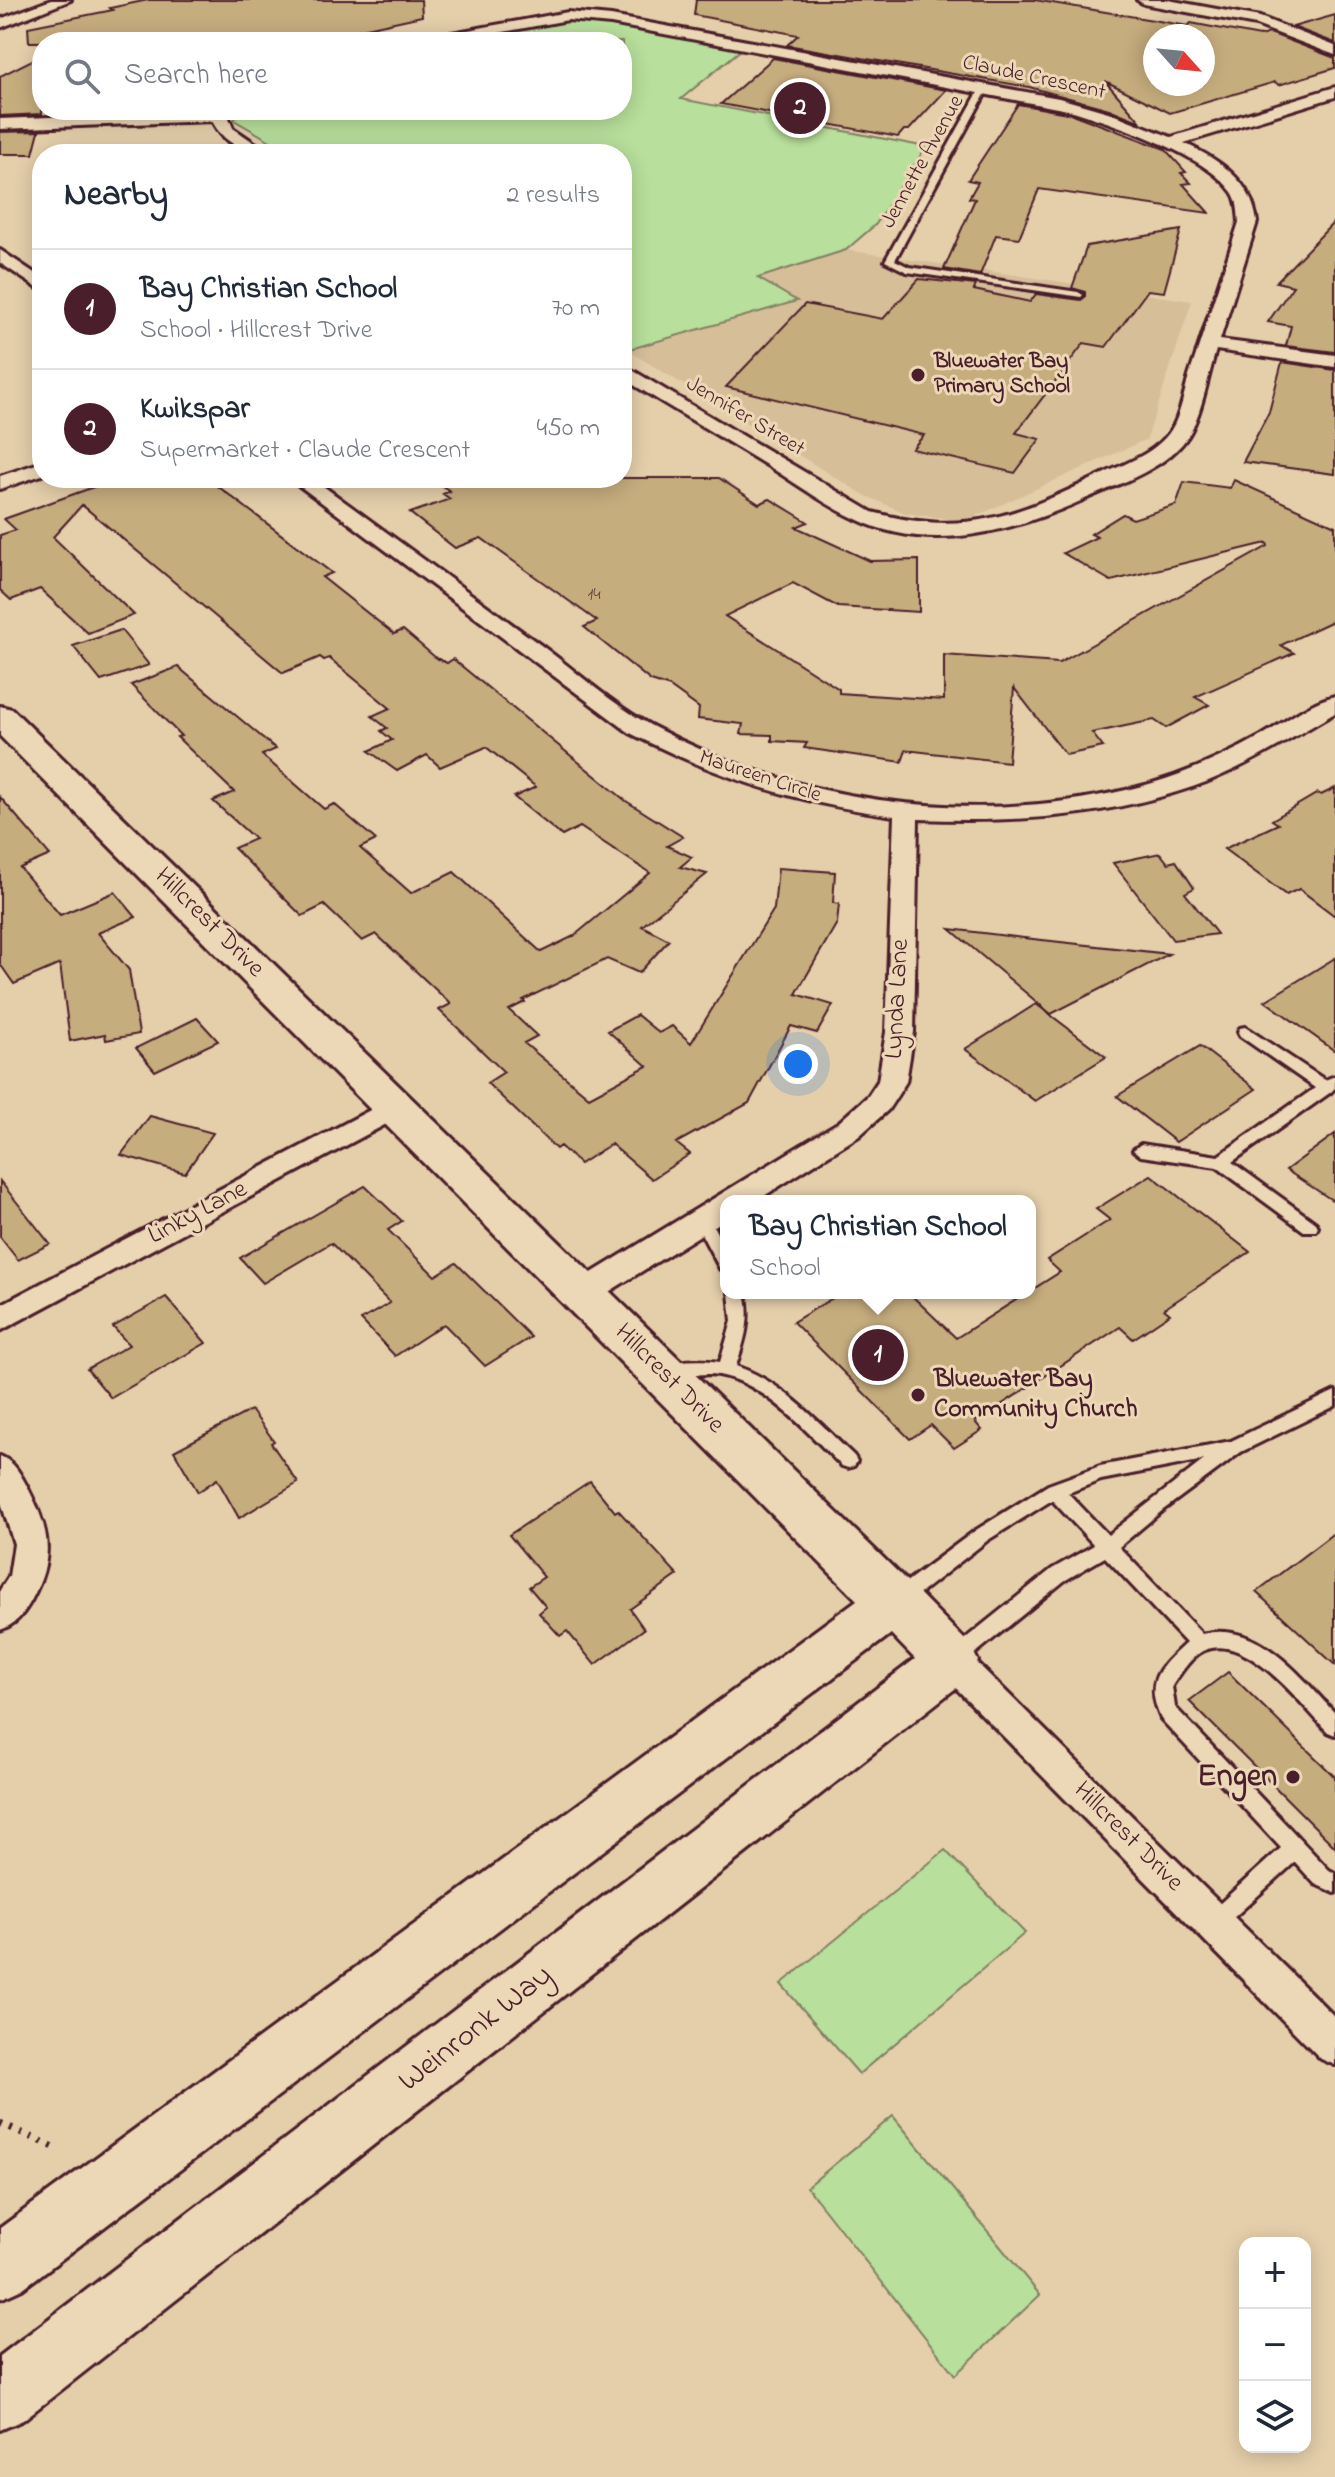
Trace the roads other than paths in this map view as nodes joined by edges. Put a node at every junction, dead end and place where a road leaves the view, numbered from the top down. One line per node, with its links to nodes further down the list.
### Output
1 (64, 0): 4 (street)
2 (1144, 0): 6 (street)
3 (569, 8): 5 (street, Claude Crescent); 7 (street, Claude Crescent)
4 (0, 24)
5 (467, 32)
6 (1335, 51)
7 (984, 89): 12 (street, Claude Crescent); 16 (lane, Jennette Avenue)
8 (1335, 92): 12 (street)
9 (96, 120): 11 (street)
10 (222, 120): 13 (street)
11 (0, 124)
12 (1167, 143): 17 (street, Claude Crescent)
13 (247, 144)
14 (0, 255): 15 (street)
15 (32, 279)
16 (1078, 295)
17 (1211, 344): 18 (street); 23 (street, Claude Crescent)
18 (1335, 361)
19 (632, 376): 23 (street, Jennifer Street)
20 (32, 472): 21 (street)
21 (0, 483)
22 (312, 488): 26 (street, Maureen Circle)
23 (842, 504)
24 (1335, 703): 26 (street, Maureen Circle)
25 (0, 716): 29 (street, Hillcrest Drive)
26 (906, 811): 32 (street, Lynda Lane)
27 (1245, 1032): 28 (lane)
28 (1330, 1084): 31 (lane)
29 (395, 1107): 36 (street, Hillcrest Drive); 38 (street, Linky Lane)
30 (1141, 1150): 31 (lane)
31 (1221, 1162): 34 (lane)
32 (743, 1195)
33 (714, 1213): 35 (lane); 36 (street)
34 (1310, 1227)
35 (720, 1239)
36 (583, 1293): 40 (street, Hillcrest Drive)
37 (739, 1299): 39 (lane)
38 (0, 1319)
39 (727, 1367): 40 (lane); 43 (lane)
40 (662, 1371): 47 (street, Hillcrest Drive)
41 (1335, 1398): 42 (lane)
42 (1235, 1447): 45 (lane); 46 (lane)
43 (848, 1461)
44 (0, 1470): 48 (street)
45 (1054, 1490): 46 (lane); 47 (lane)
46 (1108, 1546): 49 (lane); 50 (lane)
47 (894, 1602): 50 (street, Hillcrest Drive); 56 (street)
48 (4, 1611)
49 (1198, 1643): 51 (lane); 52 (lane)
50 (952, 1661): 54 (street, Hillcrest Drive); 57 (street, Weinronk Way)
51 (1335, 1726)
52 (1296, 1848): 53 (lane); 54 (lane)
53 (1335, 1883)
54 (1214, 1922): 55 (street, Hillcrest Drive)
55 (1332, 2035)
56 (0, 2267)
57 (0, 2397)

